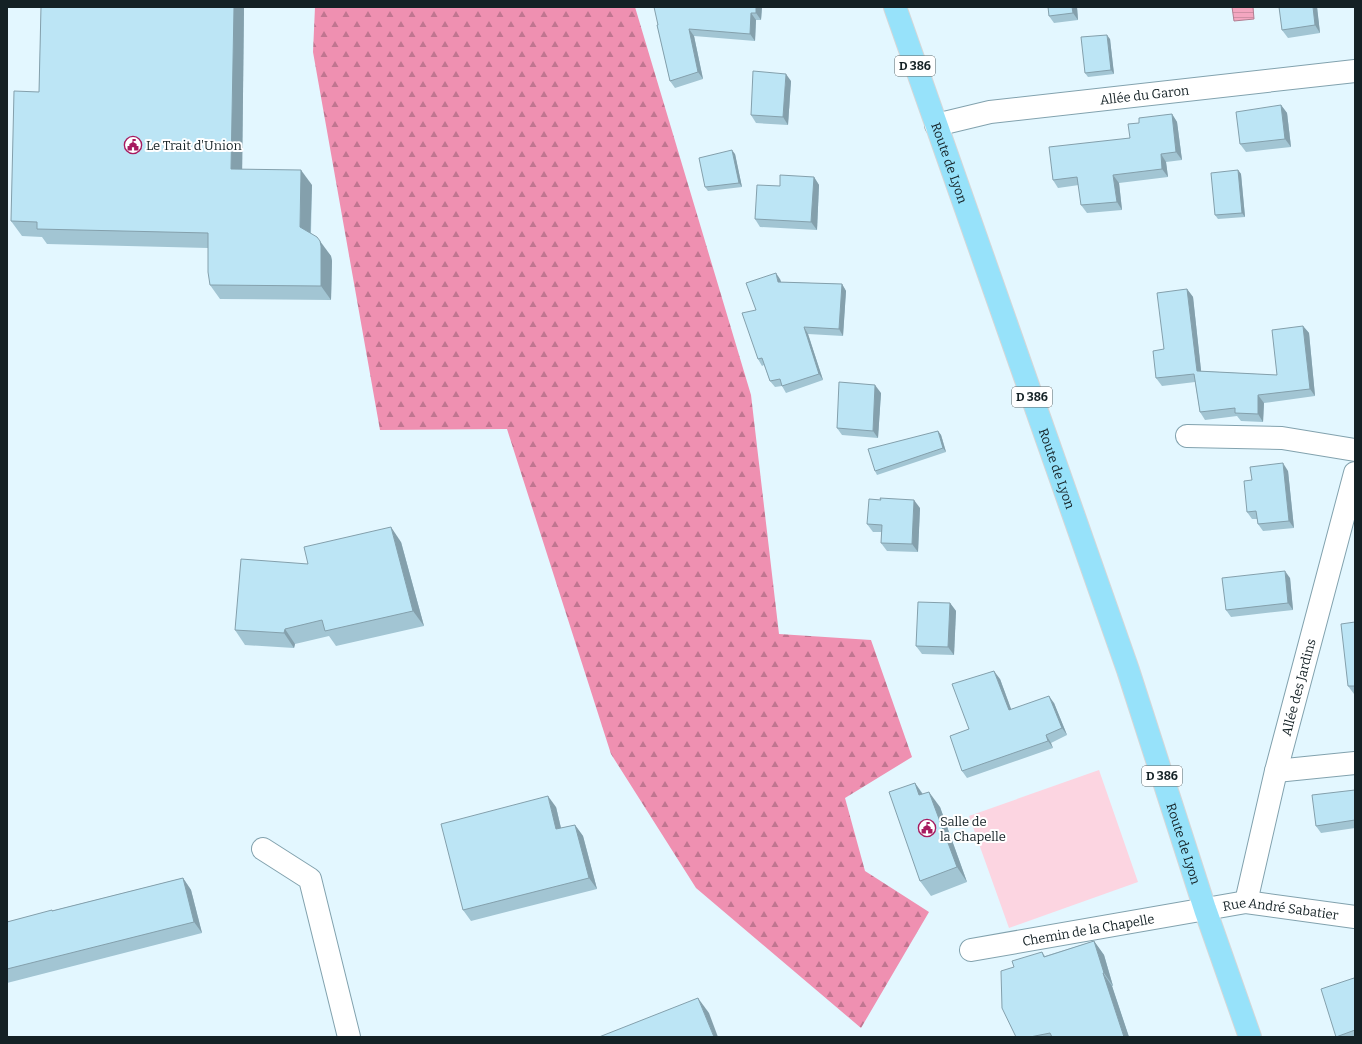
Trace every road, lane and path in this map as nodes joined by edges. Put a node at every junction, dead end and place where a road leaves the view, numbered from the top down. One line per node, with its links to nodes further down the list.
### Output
1 (894, 7): 3 (main road, Route de Lyon / D 386)
2 (1355, 71): 3 (street, Allée du Garon)
3 (936, 125): 11 (main road, Route de Lyon / D 386)
4 (1187, 436): 5 (street)
5 (1355, 450)
6 (1355, 473): 8 (street, Allée des Jardins)
7 (1355, 763): 8 (street)
8 (1276, 771): 10 (street, Allée des Jardins)
9 (264, 849): 14 (street)
10 (1246, 902): 11 (street, Rue André Sabatier); 12 (street, Rue André Sabatier)
11 (1205, 908): 13 (street, Chemin de la Chapelle); 15 (main road, D 386)
12 (1355, 917)
13 (971, 950)
14 (348, 1037)
15 (1250, 1037)

